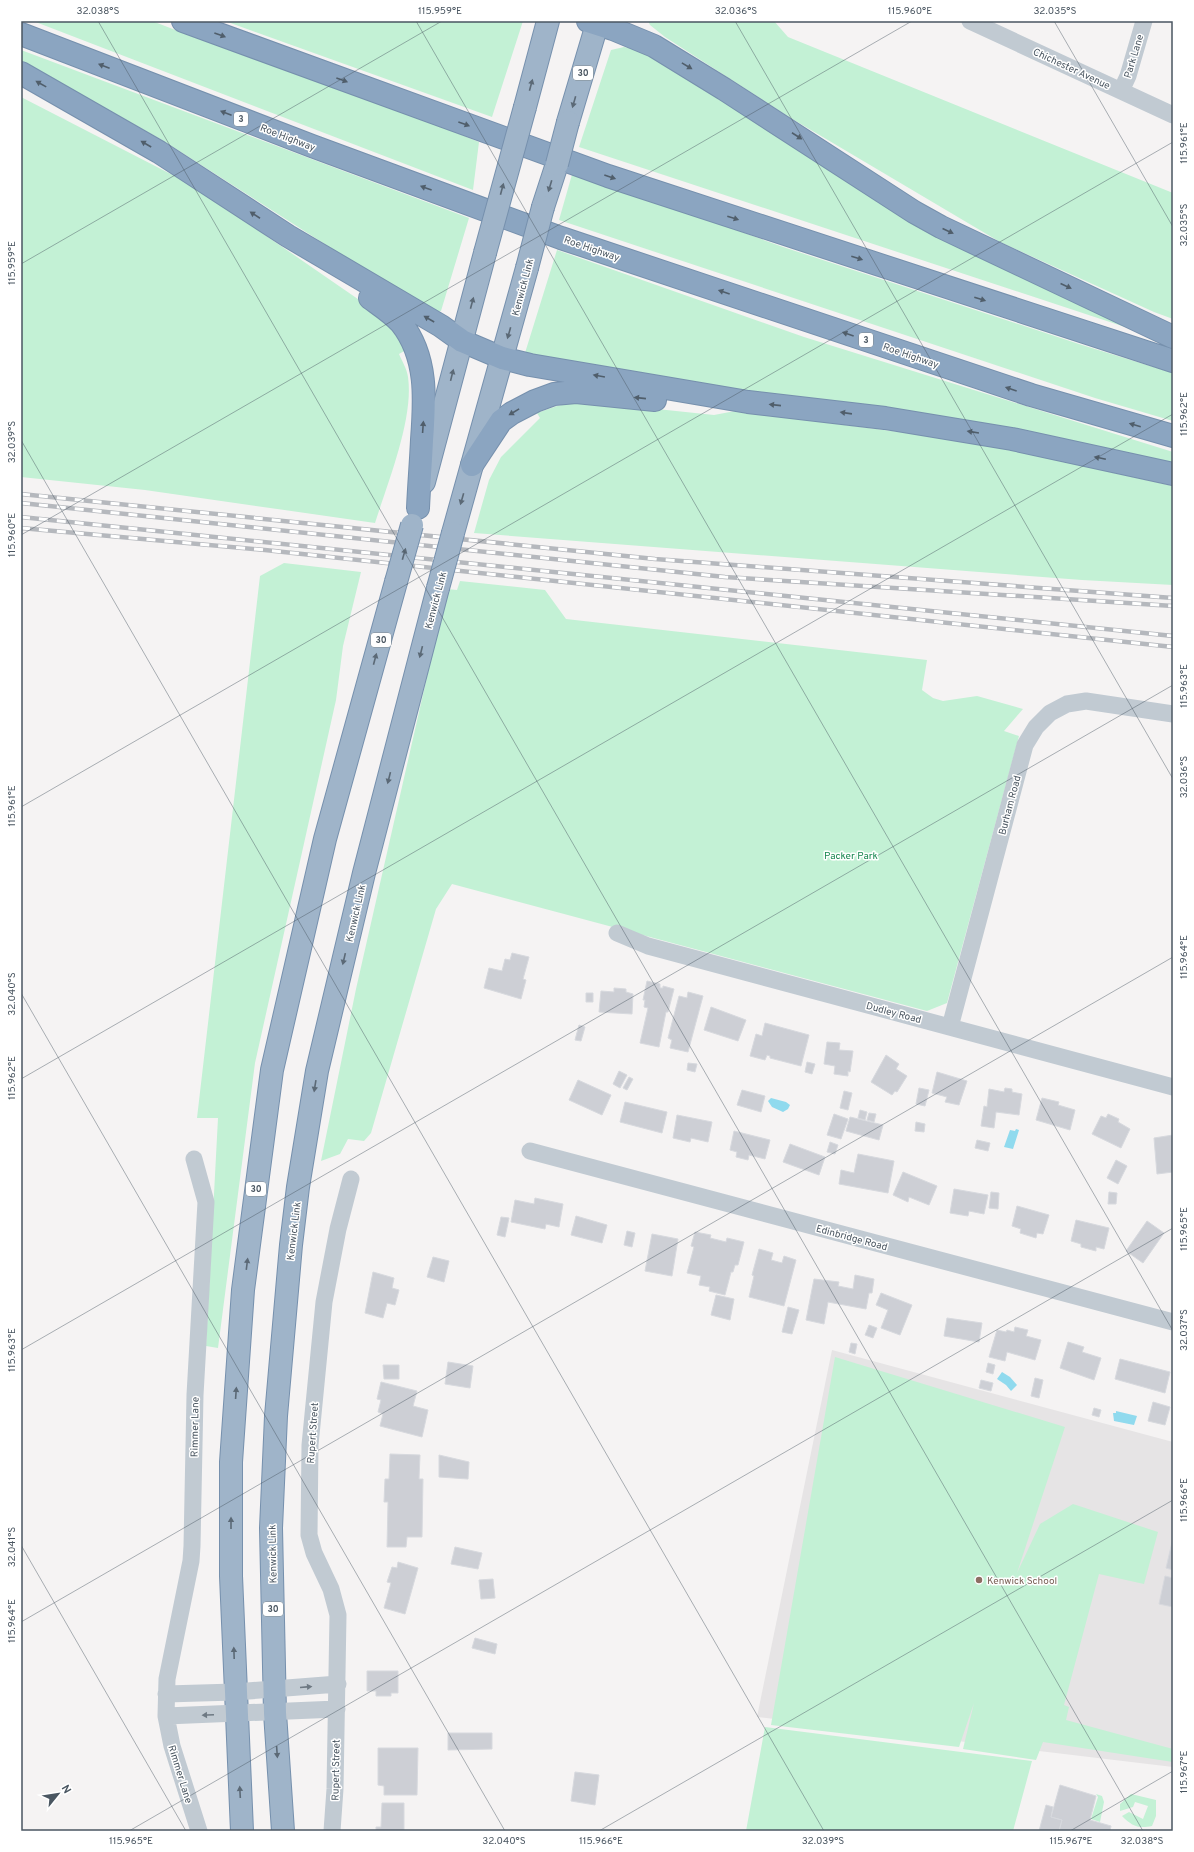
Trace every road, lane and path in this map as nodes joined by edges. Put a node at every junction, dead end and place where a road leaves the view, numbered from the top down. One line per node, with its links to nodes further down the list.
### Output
1 (183, 21): 16 (highway, one-way to 16)
2 (548, 21): 14 (highway, 30, one-way to 2, bridge)
3 (639, 21): 8 (highway)
4 (970, 21): 10 (street, Chichester Avenue)
5 (1144, 21): 10 (street, Park Lane)
6 (594, 22): 8 (highway); 15 (highway, Kenwick Link / 30, one-way to 15, bridge)
7 (21, 34): 18 (highway, Roe Highway / 3, one-way to 7)
8 (654, 46): 13 (highway, one-way to 13)
9 (21, 73): 12 (highway, one-way to 9)
10 (1122, 91): 11 (street, Chichester Avenue)
11 (1173, 115)
12 (288, 236): 14 (highway, one-way to 12); 21 (highway, one-way to 12)
13 (1173, 337)
14 (462, 341): 15 (highway); 21 (highway, 30, one-way to 14)
15 (502, 358): 17 (highway, one-way to 15); 19 (highway, Kenwick Link / 30)
16 (1173, 361)
17 (748, 402): 19 (highway, one-way to 19); 20 (highway, one-way to 17)
18 (1173, 436)
19 (472, 465): 31 (highway, Kenwick Link / 30, one-way to 31, bridge)
20 (1173, 474)
21 (415, 517): 32 (highway, 30, one-way to 21, bridge)
22 (1173, 714): 24 (street, Burham Road)
23 (617, 934): 24 (street, Dudley Road)
24 (950, 1027): 25 (street, Dudley Road)
25 (1173, 1087)
26 (530, 1151): 29 (street, Edinbridge Road)
27 (194, 1159): 33 (street, Rimmer Lane)
28 (351, 1179): 30 (street, Rupert Street)
29 (1173, 1322)
30 (338, 1684): 31 (street, one-way to 30); 34 (street, Rupert Street)
31 (274, 1690): 32 (street); 35 (highway, Kenwick Link / 30)
32 (235, 1692): 33 (street); 36 (highway, 30)
33 (166, 1694): 37 (street, Rimmer Lane)
34 (337, 1709): 35 (street); 41 (street, Rupert Street)
35 (275, 1713): 36 (street); 40 (highway, Kenwick Link / 30, one-way to 40)
36 (236, 1714): 37 (street, one-way to 37); 39 (highway, 30, one-way to 36)
37 (166, 1716): 38 (street, Rimmer Lane)
38 (199, 1831)
39 (242, 1831)
40 (283, 1831)
41 (332, 1831)

